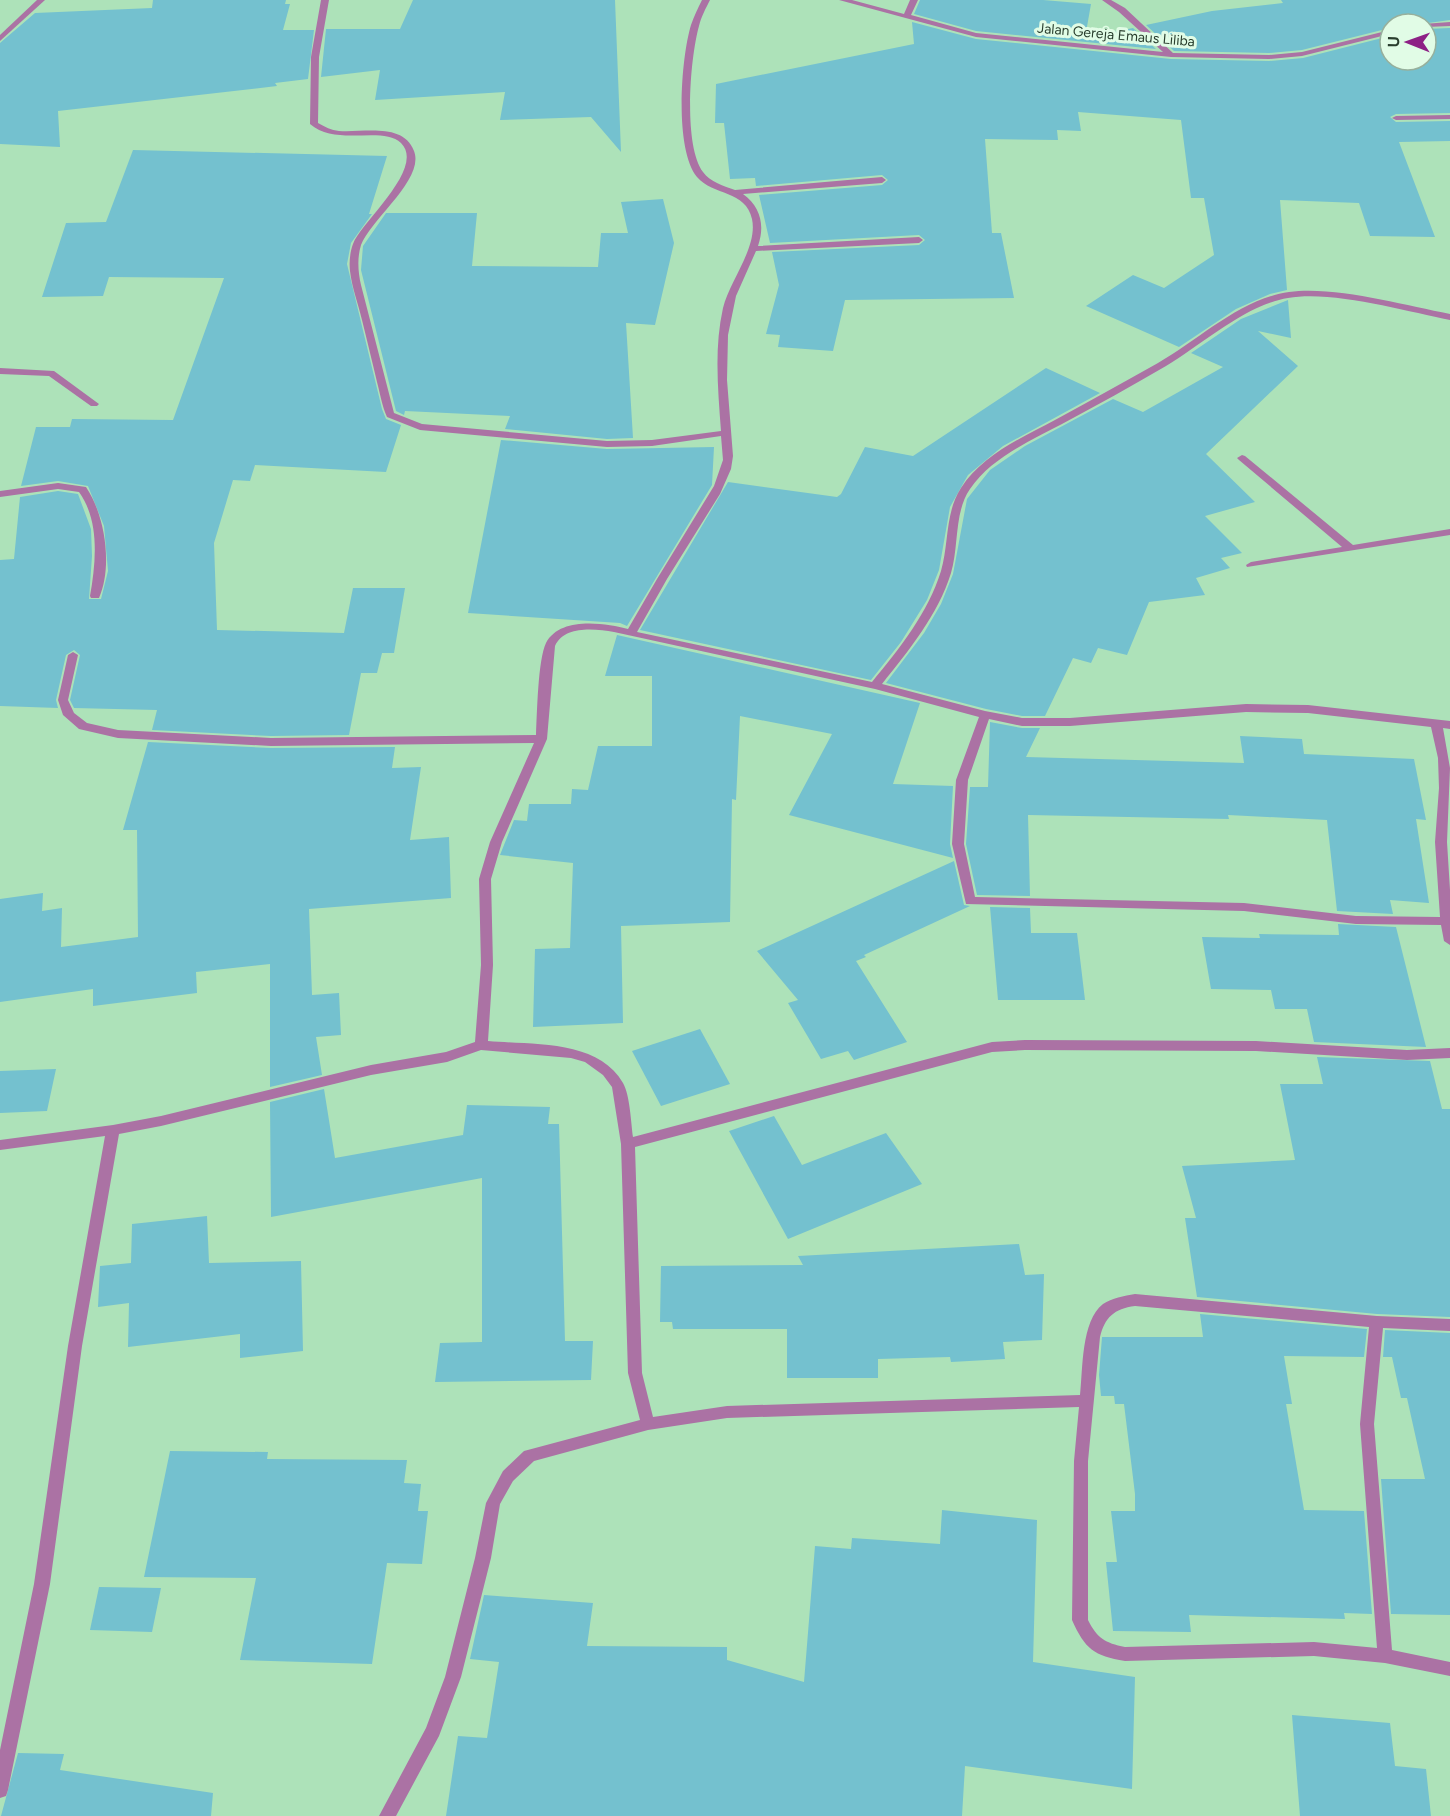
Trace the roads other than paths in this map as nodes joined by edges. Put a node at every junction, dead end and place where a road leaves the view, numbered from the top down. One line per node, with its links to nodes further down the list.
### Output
1 (41, 0): 9 (street)
2 (324, 0): 20 (street)
3 (706, 0): 14 (street)
4 (843, 0): 7 (street, Jalan Gereja Emaus Liliba)
5 (914, 0): 7 (street)
6 (1106, 0): 10 (street)
7 (906, 16): 10 (street, Jalan Gereja Emaus Liliba)
8 (1378, 35): 10 (street, Jalan Gereja Emaus Liliba)
9 (0, 39)
10 (1171, 55)
11 (1450, 117): 12 (street)
12 (1396, 118)
13 (882, 180): 14 (street)
14 (738, 192): 16 (street)
15 (919, 240): 16 (street)
16 (751, 249): 20 (street)
17 (1450, 317): 29 (street)
18 (0, 370): 19 (street)
19 (94, 404)
20 (725, 433): 27 (street)
21 (1242, 458): 24 (street)
22 (0, 494): 26 (street)
23 (1450, 532): 24 (street)
24 (1350, 548): 25 (street)
25 (1251, 565)
26 (95, 596)
27 (631, 634): 29 (street); 33 (street)
28 (73, 655): 33 (street)
29 (875, 686): 30 (street)
30 (985, 715): 31 (street); 34 (street)
31 (1436, 723): 32 (street); 34 (street)
32 (1450, 725)
33 (541, 739): 36 (street)
34 (1446, 921): 35 (street)
35 (1450, 941)
36 (482, 1045): 38 (street); 39 (street)
37 (1450, 1053): 39 (street)
38 (113, 1130): 40 (street); 47 (street)
39 (627, 1144): 44 (street)
40 (0, 1145)
41 (1377, 1322): 42 (street); 43 (street); 45 (street)
42 (1450, 1324)
43 (1087, 1401): 44 (street); 45 (street)
44 (648, 1424): 48 (street)
45 (1385, 1656): 46 (street)
46 (1450, 1669)
47 (0, 1790)
48 (387, 1816)

